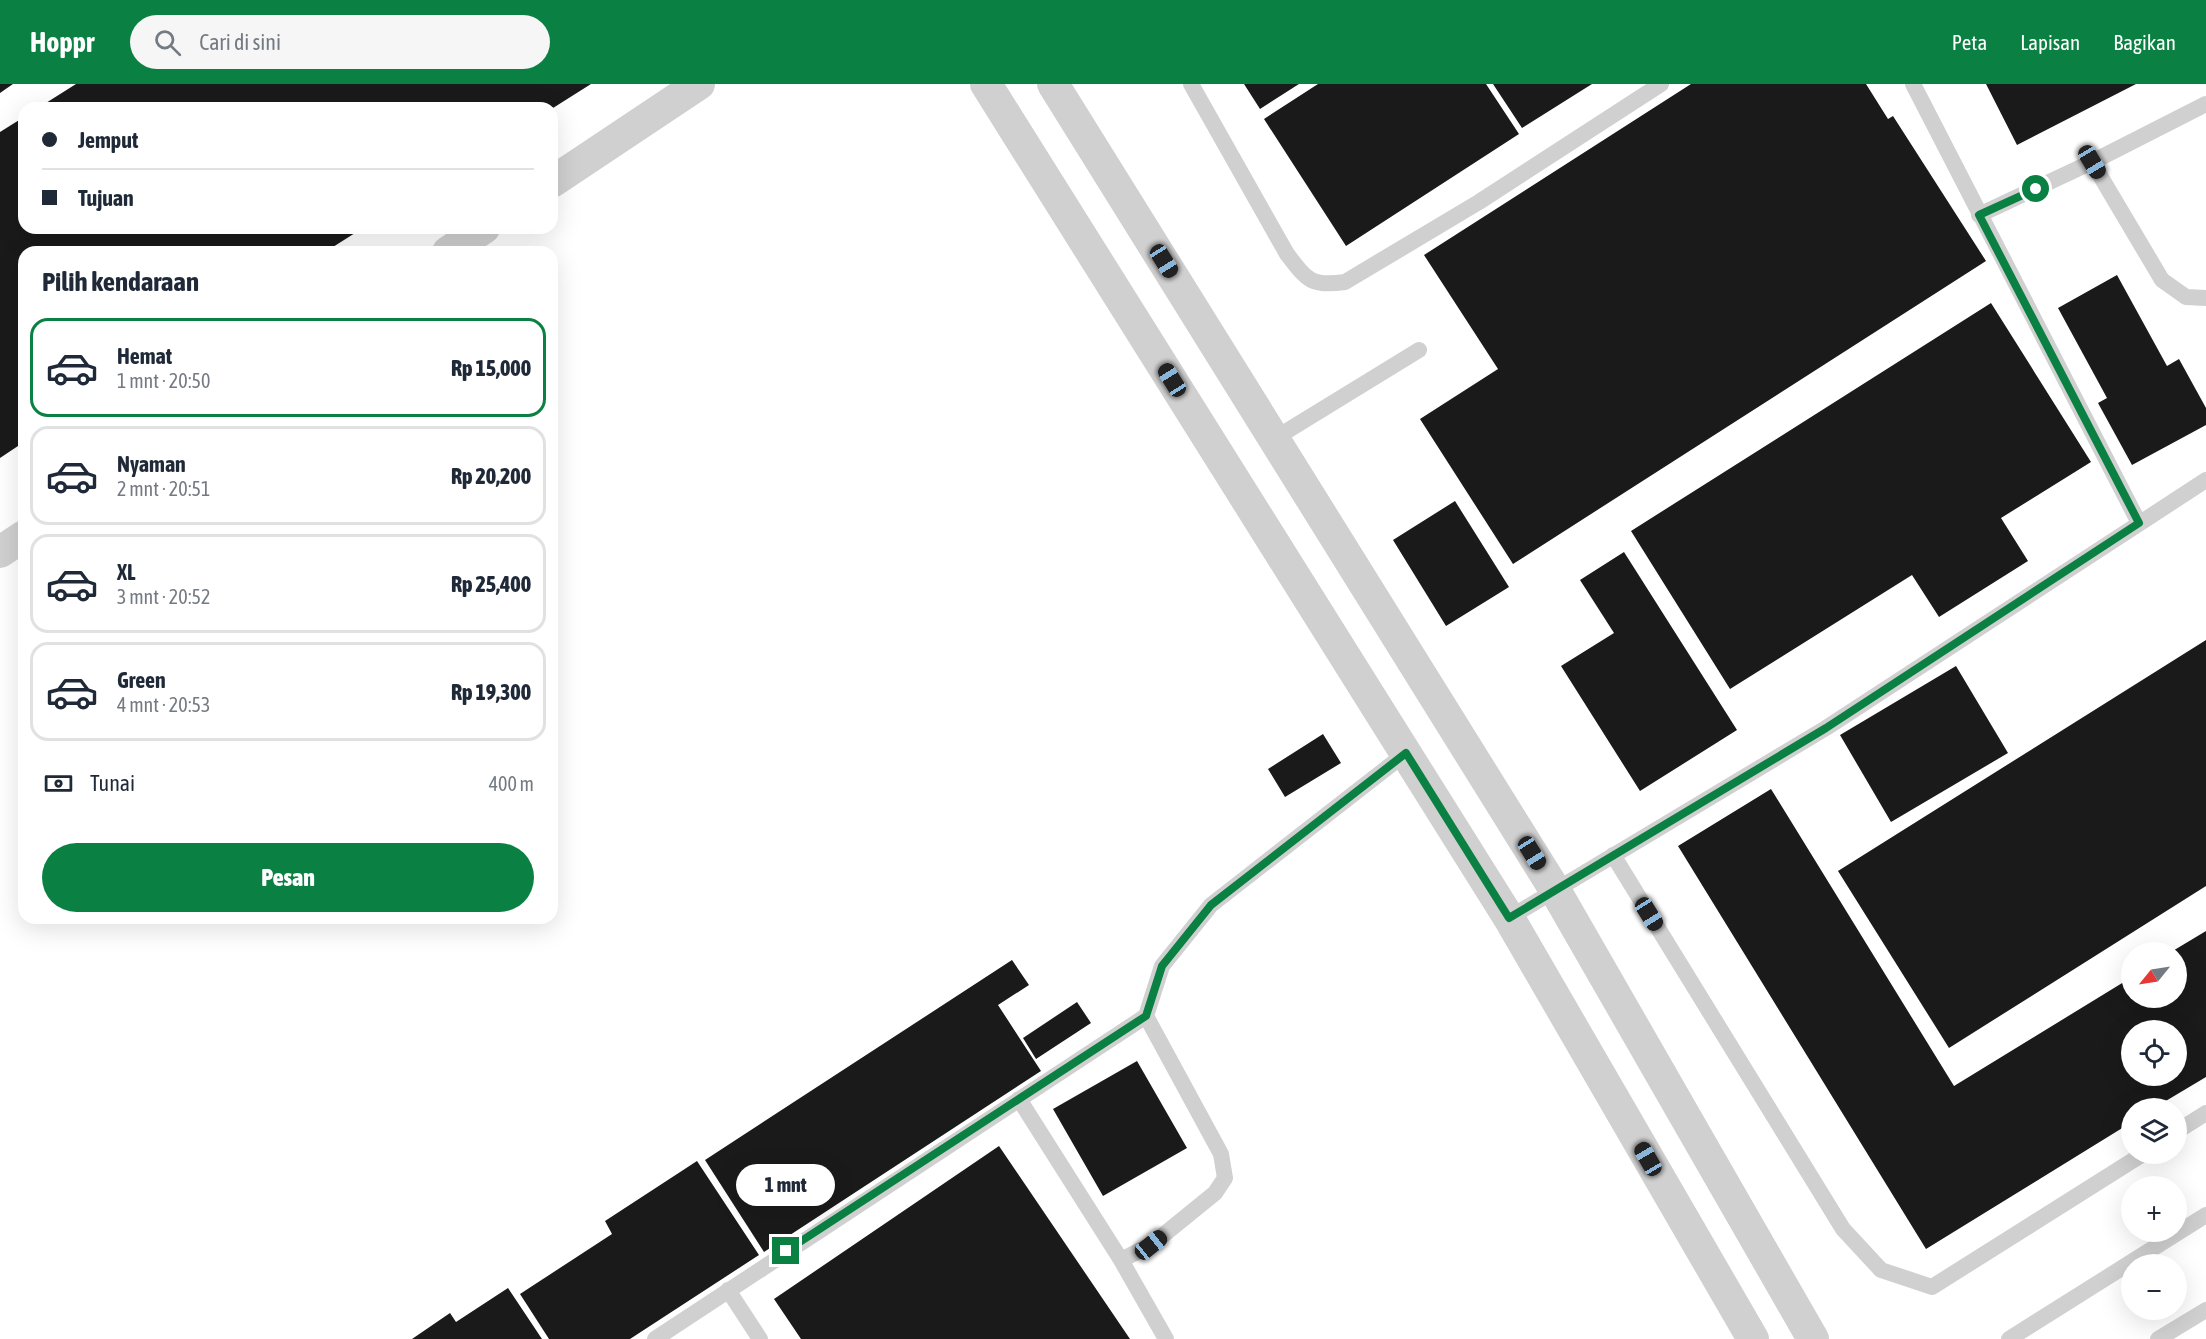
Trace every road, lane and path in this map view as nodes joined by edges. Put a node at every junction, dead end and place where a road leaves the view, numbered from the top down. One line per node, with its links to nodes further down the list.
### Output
1 (699, 84): 9 (street)
2 (986, 84): 20 (street)
3 (1053, 84): 15 (street)
4 (1191, 84): 5 (lane)
5 (1661, 84)
6 (1913, 84): 10 (lane)
7 (2206, 104): 8 (lane)
8 (2092, 162): 10 (lane); 13 (lane)
9 (558, 178)
10 (1979, 215): 17 (lane)
11 (475, 234): 12 (street)
12 (457, 246)
13 (2206, 298)
14 (1419, 350): 15 (lane)
15 (1274, 439): 22 (street)
16 (2206, 480): 17 (lane)
17 (2139, 523): 21 (lane)
18 (18, 540): 19 (street)
19 (0, 552)
20 (1406, 753): 23 (street); 24 (lane)
21 (1613, 855): 22 (lane); 28 (lane)
22 (1555, 890): 23 (lane); 37 (street)
23 (1509, 918): 36 (street)
24 (1146, 1016): 25 (lane); 30 (lane)
25 (1019, 1099): 30 (lane); 31 (lane)
26 (2206, 1113): 27 (lane)
27 (2187, 1125)
28 (2127, 1164)
29 (2205, 1218): 38 (lane)
30 (1121, 1260): 35 (lane)
31 (728, 1290): 33 (lane); 34 (lane)
32 (2206, 1310): 39 (lane)
33 (656, 1339)
34 (760, 1339)
35 (1166, 1339)
36 (1752, 1339)
37 (1813, 1339)
38 (2009, 1339)
39 (2158, 1339)

